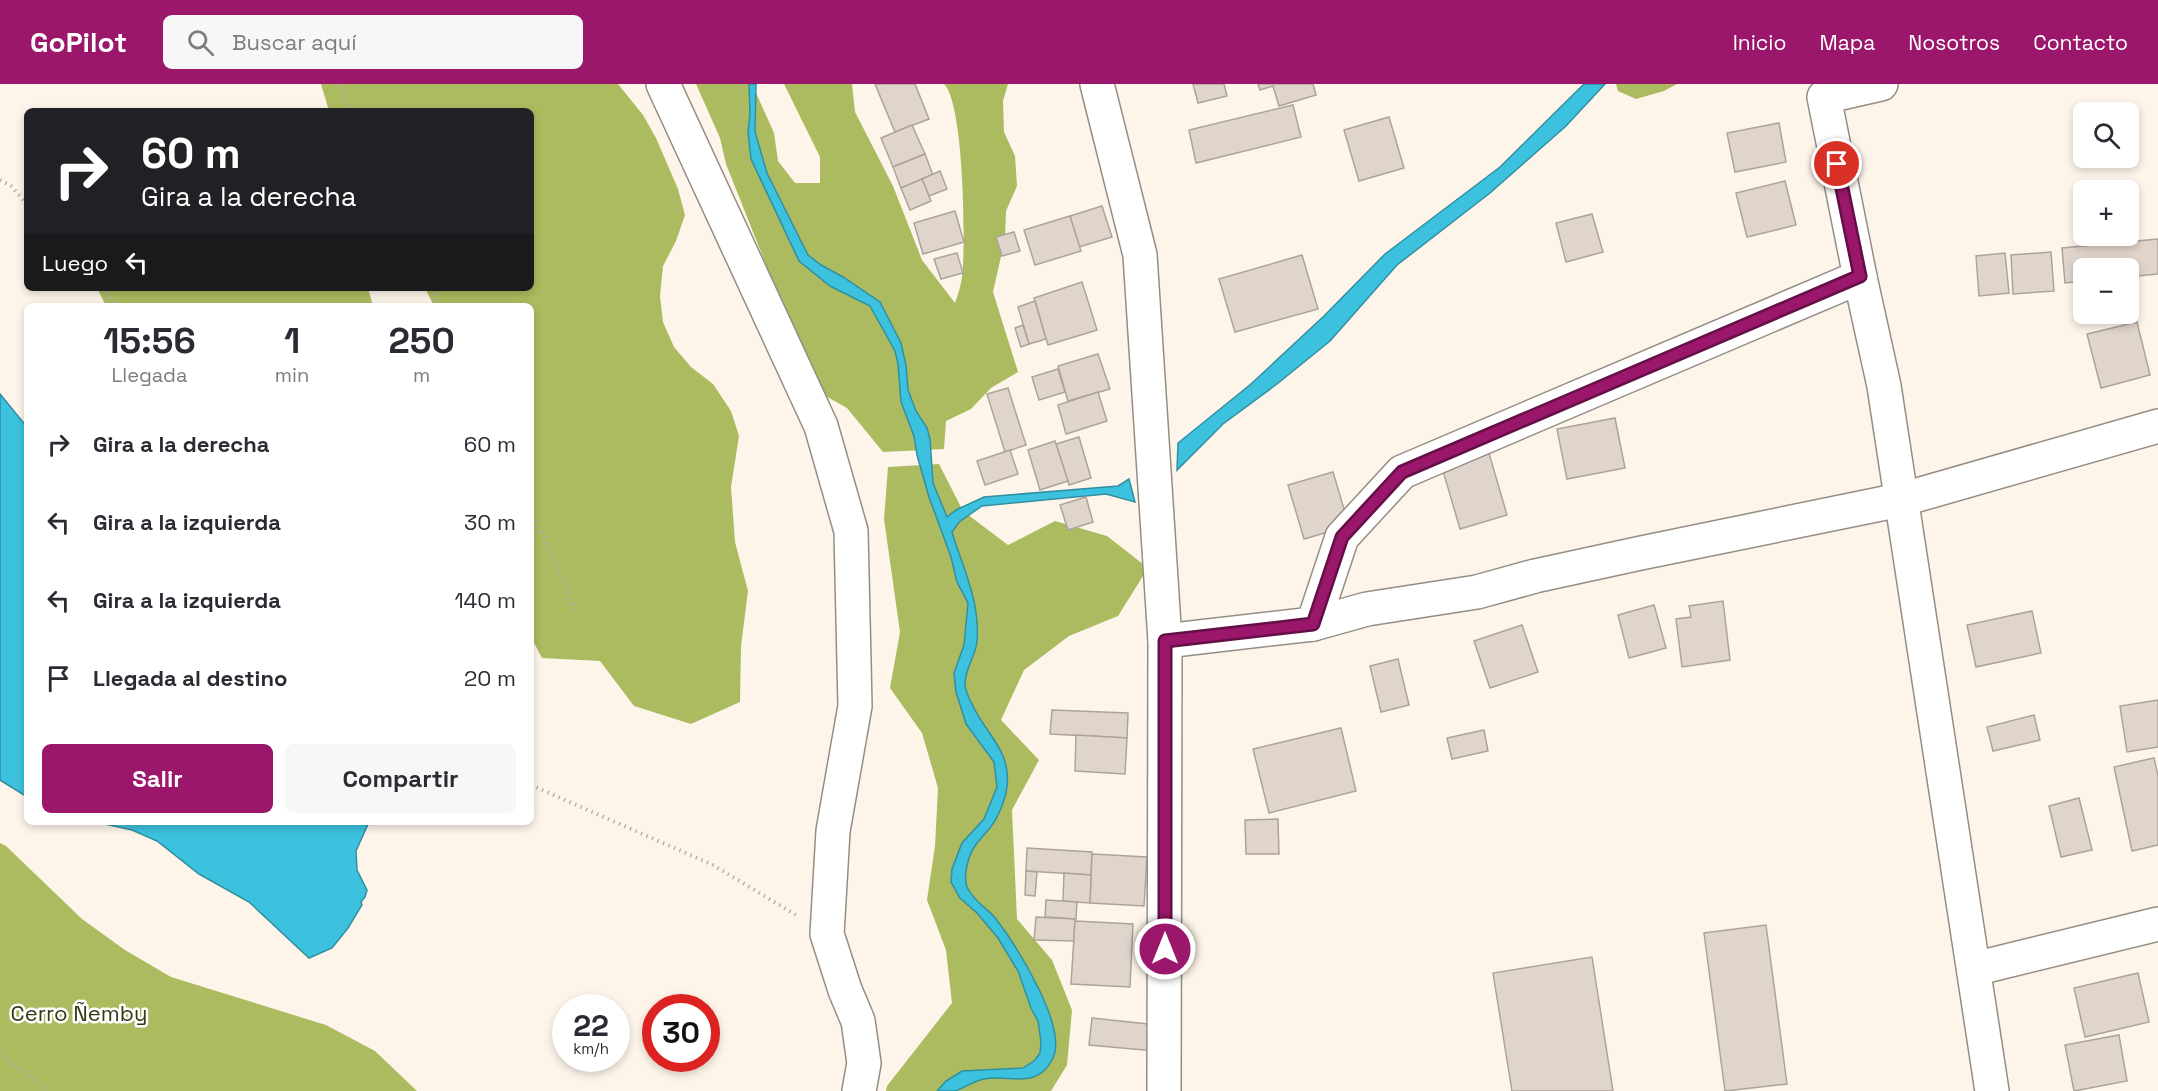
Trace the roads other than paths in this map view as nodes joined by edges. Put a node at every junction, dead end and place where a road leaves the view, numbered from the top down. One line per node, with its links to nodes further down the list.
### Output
1 (663, 84): 12 (street)
2 (1097, 84): 9 (street)
3 (1881, 84): 4 (street)
4 (1823, 90): 5 (street)
5 (1860, 276): 7 (street); 8 (street)
6 (2158, 426): 7 (street)
7 (1900, 500): 8 (street); 11 (street)
8 (1313, 624): 9 (street)
9 (1165, 641): 13 (street)
10 (2158, 924): 11 (street)
11 (1974, 969): 14 (street)
12 (859, 1091)
13 (1164, 1091)
14 (1992, 1091)

